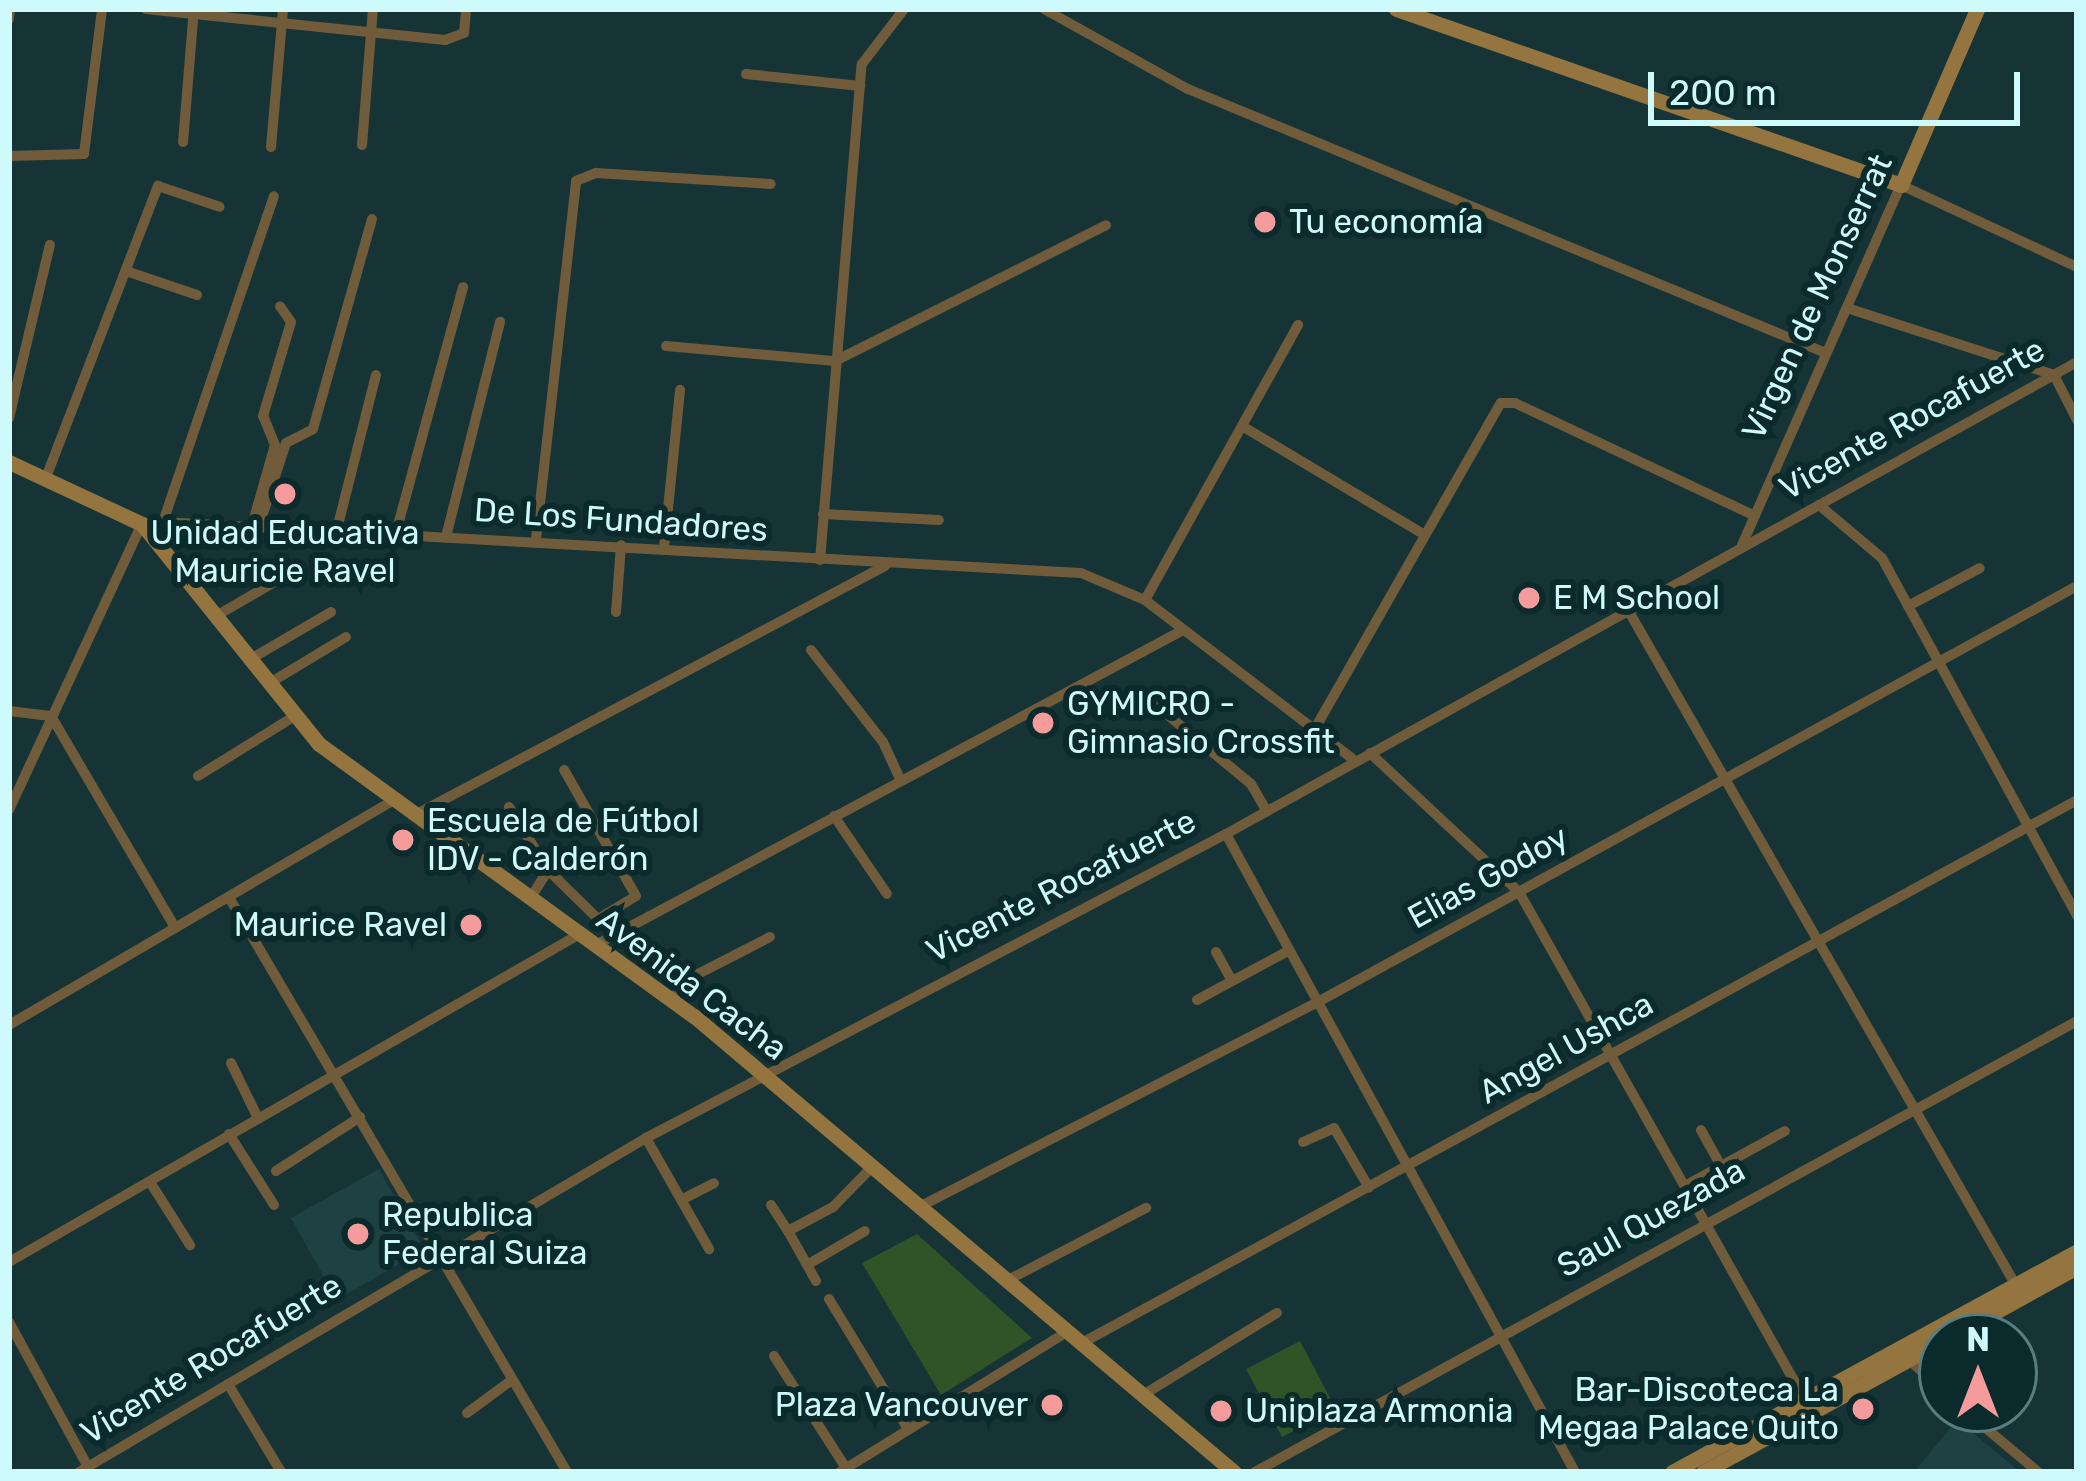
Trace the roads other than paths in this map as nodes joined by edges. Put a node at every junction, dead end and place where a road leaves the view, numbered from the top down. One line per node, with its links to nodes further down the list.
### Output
1 (10, 9): 13 (street)
2 (102, 9): 20 (street)
3 (146, 9): 10 (street)
4 (373, 9): 14 (street)
5 (466, 9): 14 (street)
6 (904, 9): 16 (street)
7 (1044, 9): 37 (street)
8 (1396, 9): 12 (street)
9 (1977, 9): 22 (street, Virgen de Monserrat)
10 (194, 10): 11 (street); 17 (street)
11 (282, 15): 14 (street); 19 (street)
12 (1443, 16): 22 (street)
13 (9, 20)
14 (371, 32): 18 (street)
15 (746, 74): 16 (street)
16 (860, 86): 38 (street)
17 (183, 142)
18 (362, 145)
19 (271, 147)
20 (9, 156)
21 (771, 184): 59 (street)
22 (1901, 184): 28 (street); 33 (street, Virgen de Monserrat)
23 (274, 196): 52 (street)
24 (220, 207): 29 (street)
25 (371, 219): 54 (street)
26 (1106, 225): 38 (street)
27 (50, 244): 43 (street)
28 (2077, 268)
29 (126, 271): 31 (street); 47 (street)
30 (463, 287): 57 (street)
31 (197, 295)
32 (280, 306): 54 (street)
33 (1847, 308): 37 (street, Virgen de Monserrat); 41 (street)
34 (500, 322): 58 (street)
35 (1298, 325): 45 (street)
36 (666, 346): 38 (street)
37 (1826, 353): 49 (street, Virgen de Monserrat)
38 (835, 361): 50 (street)
39 (2077, 362): 41 (street, Vicente Rocafuerte)
40 (376, 375): 55 (street)
41 (2054, 375): 44 (street); 48 (street, Vicente Rocafuerte)
42 (680, 390): 62 (street)
43 (9, 418)
44 (2077, 420)
45 (1242, 426): 56 (street); 69 (street)
46 (9, 462): 47 (street, Avenida Cacha)
47 (47, 475): 53 (street, Avenida Cacha)
48 (1819, 506): 61 (street, Vicente Rocafuerte); 70 (street)
49 (1750, 513): 56 (street); 61 (street, Virgen de Monserrat)
50 (823, 514): 51 (street); 63 (street)
51 (939, 520)
52 (163, 522): 53 (street, De Los Fundadores); 54 (street, De Los Fundadores)
53 (142, 524): 74 (street, Avenida Cacha); 83 (street)
54 (255, 529): 55 (street, De Los Fundadores)
55 (336, 533): 57 (street, De Los Fundadores)
56 (1423, 534): 85 (street)
57 (395, 536): 58 (street, De Los Fundadores)
58 (446, 537): 59 (street, De Los Fundadores)
59 (536, 539): 60 (street, De Los Fundadores)
60 (621, 545): 62 (street, De Los Fundadores); 73 (street)
61 (1742, 545): 71 (street, Vicente Rocafuerte)
62 (664, 548): 63 (street, De Los Fundadores)
63 (826, 561): 64 (street, De Los Fundadores); 68 (street)
64 (889, 564): 68 (street); 69 (street, De Los Fundadores)
65 (1980, 568): 70 (street)
66 (295, 570): 74 (street)
67 (2077, 586): 78 (street, Elias Godoy)
68 (836, 592): 98 (street)
69 (1145, 600): 75 (street, De Los Fundadores)
70 (1908, 606): 78 (street)
71 (1628, 610): 86 (street, Vicente Rocafuerte); 89 (street)
72 (331, 612): 79 (street)
73 (616, 612)
74 (216, 616): 79 (street, Avenida Cacha)
75 (1183, 630): 85 (street, De Los Fundadores); 91 (street)
76 (346, 637): 80 (street)
77 (811, 650): 91 (street)
78 (1937, 659): 89 (street, Elias Godoy); 99 (street)
79 (249, 660): 80 (street, Avenida Cacha)
80 (268, 684): 84 (street, Avenida Cacha)
81 (1156, 706): 96 (street)
82 (9, 711): 83 (street)
83 (51, 716): 95 (street); 107 (street)
84 (293, 717): 90 (street); 93 (street, Avenida Cacha)
85 (1313, 732): 87 (street, De Los Fundadores)
86 (1370, 753): 87 (street, Vicente Rocafuerte); 102 (street)
87 (1352, 758): 96 (street, Vicente Rocafuerte)
88 (564, 770): 101 (street)
89 (1725, 774): 102 (street, Elias Godoy); 110 (street)
90 (198, 776)
91 (901, 781): 97 (street)
92 (2077, 800): 99 (street, Angel Ushca)
93 (390, 802): 98 (street, Avenida Cacha); 104 (street)
94 (509, 807): 101 (street)
95 (9, 810)
96 (1266, 810): 100 (street, Vicente Rocafuerte)
97 (834, 816): 103 (street); 111 (street)
98 (410, 818): 105 (street, Avenida Cacha)
99 (2026, 828): 106 (street); 110 (street, Angel Ushca)
100 (1226, 833): 112 (street); 123 (street, Vicente Rocafuerte)
101 (548, 870): 105 (street)
102 (1519, 892): 117 (street, Elias Godoy); 120 (street)
103 (887, 894)
104 (230, 899): 107 (street); 122 (street)
105 (529, 901): 108 (street, Avenida Cacha)
106 (2077, 916)
107 (175, 927): 119 (street)
108 (578, 935): 111 (street, Avenida Cacha); 122 (street)
109 (770, 937): 115 (street)
110 (1817, 942): 120 (street, Angel Ushca); 124 (street)
111 (594, 946): 115 (street, Avenida Cacha)
112 (1288, 951): 114 (street); 117 (street)
113 (1216, 952): 114 (street)
114 (1232, 982): 116 (street)
115 (670, 999): 123 (street, Avenida Cacha)
116 (1197, 1000)
117 (1316, 1003): 134 (street); 143 (street, Elias Godoy)
118 (2077, 1021): 124 (street, Saul Quezada)
119 (9, 1025)
120 (1610, 1054): 134 (street, Angel Ushca); 138 (street)
121 (231, 1063): 125 (street)
122 (338, 1073): 125 (street); 126 (street)
123 (764, 1073): 130 (street, Vicente Rocafuerte); 132 (street, Avenida Cacha)
124 (1913, 1108): 145 (street, Saul Quezada); 157 (street)
125 (257, 1116): 129 (street)
126 (360, 1118): 135 (street); 151 (street)
127 (1700, 1130): 133 (street)
128 (1785, 1131): 133 (street)
129 (229, 1134): 136 (street); 141 (street)
130 (646, 1138): 140 (street); 151 (street, Vicente Rocafuerte)
131 (1303, 1142): 139 (street)
132 (873, 1166): 143 (street, Avenida Cacha); 146 (street)
133 (1721, 1166): 138 (street)
134 (1406, 1167): 139 (street, Angel Ushca); 163 (street)
135 (276, 1171)
136 (150, 1182): 148 (street); 152 (street)
137 (714, 1183): 140 (street)
138 (1684, 1186): 145 (street)
139 (1369, 1188): 164 (street, Angel Ushca)
140 (680, 1200): 149 (street)
141 (274, 1205)
142 (771, 1205): 146 (street)
143 (920, 1206): 155 (street, Avenida Cacha)
144 (1146, 1208): 155 (street)
145 (1703, 1220): 163 (street, Saul Quezada); 172 (street)
146 (788, 1231): 153 (street)
147 (865, 1231): 153 (street)
148 (190, 1244)
149 (709, 1249)
150 (2077, 1251): 157 (street)
151 (440, 1258): 169 (street); 170 (street, Vicente Rocafuerte)
152 (9, 1262)
153 (807, 1264): 156 (street)
154 (2077, 1267): 157 (street)
155 (1008, 1280): 162 (street, Avenida Cacha)
156 (816, 1281)
157 (2019, 1291): 160 (street); 166 (street)
158 (829, 1299): 174 (street)
159 (1277, 1313): 171 (street)
160 (1986, 1313)
161 (9, 1322): 176 (street)
162 (1067, 1330): 164 (street, Avenida Cacha); 174 (street)
163 (1498, 1333): 181 (street, Saul Quezada); 182 (street)
164 (1082, 1343): 171 (street, Avenida Cacha)
165 (1918, 1349): 166 (street)
166 (1903, 1354): 168 (street); 172 (street)
167 (775, 1356): 177 (street)
168 (1918, 1368)
169 (512, 1380): 173 (street); 180 (street)
170 (228, 1384): 176 (street, Vicente Rocafuerte); 179 (street)
171 (1143, 1395): 178 (street, Avenida Cacha)
172 (1808, 1406): 183 (street); 184 (street)
173 (466, 1413)
174 (908, 1429): 177 (street)
175 (1992, 1433): 185 (street)
176 (83, 1470)
177 (843, 1470)
178 (1230, 1471)
179 (281, 1472)
180 (567, 1472)
181 (1255, 1472)
182 (1575, 1472)
183 (1672, 1472)
184 (1703, 1472)
185 (2038, 1472)

